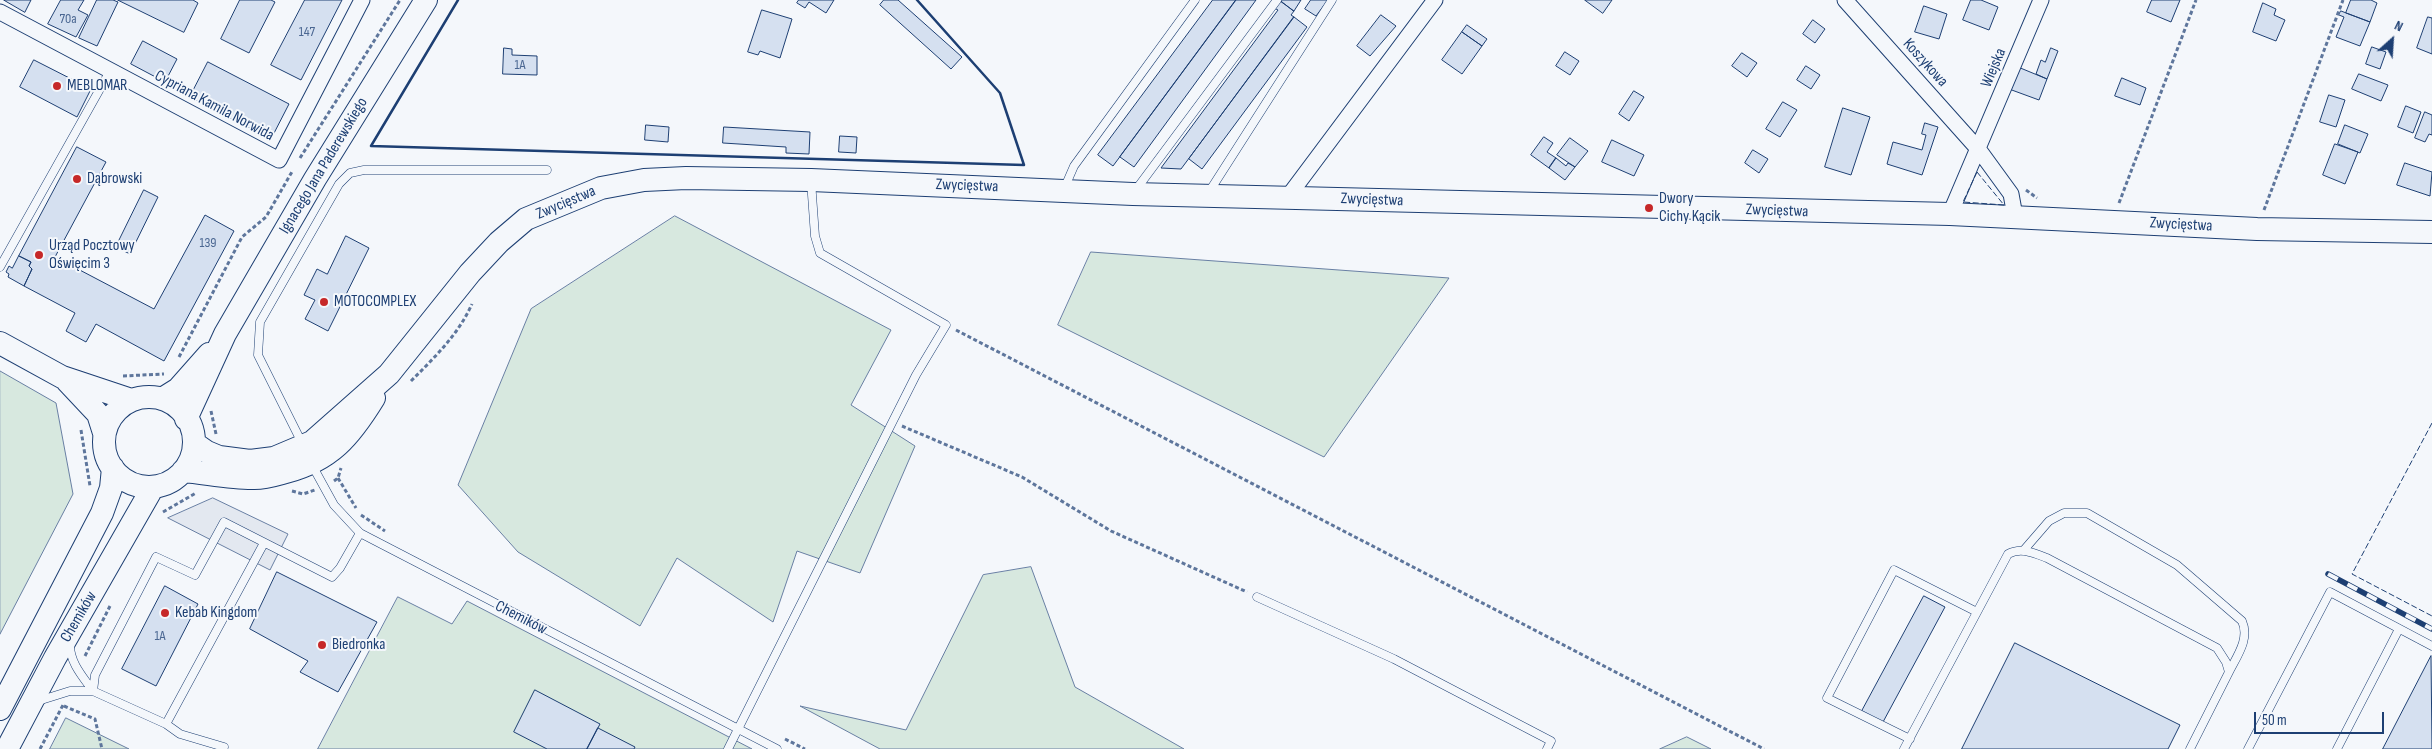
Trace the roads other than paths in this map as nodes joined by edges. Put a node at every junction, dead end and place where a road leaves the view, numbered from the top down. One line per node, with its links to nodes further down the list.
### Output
1 (362, 0): 10 (street, Cypriana Kamila Norwida)
2 (426, 0): 22 (street, Ignacego Jana Paderewskiego)
3 (1195, 0): 14 (lane)
4 (1277, 0): 15 (lane)
5 (1332, 0): 16 (lane)
6 (1435, 0): 17 (street)
7 (1846, 0): 11 (street, Koszykowa)
8 (2041, 0): 11 (street, Wiejska)
9 (0, 12): 10 (street, Cypriana Kamila Norwida)
10 (110, 71): 21 (lane)
11 (1979, 150): 18 (street); 19 (street, Koszykowa)
12 (547, 170): 30 (lane, Chemików)
13 (812, 180): 14 (street, Zwycięstwa); 30 (street, Zwycięstwa); 47 (lane)
14 (1064, 190): 15 (street, Zwycięstwa)
15 (1133, 194): 16 (street, Zwycięstwa)
16 (1207, 194): 17 (street, Zwycięstwa)
17 (1287, 198): 18 (street, Zwycięstwa)
18 (1950, 214): 19 (street, Zwycięstwa)
19 (2015, 216): 20 (street, Zwycięstwa)
20 (2431, 227)
21 (0, 267)
22 (225, 334): 25 (street, Ignacego Jana Paderewskiego); 27 (street, Ignacego Jana Paderewskiego)
23 (0, 343): 24 (street)
24 (62, 377): 26 (street); 28 (street)
25 (162, 399): 26 (street); 27 (street)
26 (131, 400): 28 (street)
27 (186, 419): 29 (street)
28 (104, 432): 31 (street)
29 (194, 443): 30 (street, Zwycięstwa); 32 (street)
30 (307, 455): 32 (street, Zwycięstwa); 34 (lane, Chemików)
31 (112, 468): 33 (street); 45 (street, Chemików)
32 (183, 471): 33 (street)
33 (153, 488): 40 (street, Chemików)
34 (360, 533): 35 (lane); 47 (lane, Chemików)
35 (264, 544): 43 (lane); 46 (lane)
36 (2023, 550): 38 (lane); 42 (lane); 42 (lane)
37 (1257, 597): 53 (lane)
38 (1977, 612): 48 (lane); 48 (lane)
39 (2399, 628): 41 (lane); 56 (lane); 57 (lane)
40 (69, 633): 43 (lane); 44 (street, Chemików)
41 (2432, 646)
42 (2229, 672): 55 (lane)
43 (93, 691): 44 (lane); 46 (lane)
44 (32, 702): 50 (street, Chemików)
45 (0, 709)
46 (166, 724): 49 (lane)
47 (739, 729): 51 (lane); 52 (lane, Chemików)
48 (1910, 739): 54 (lane)
49 (224, 747)
50 (7, 749)
51 (728, 749)
52 (777, 749)
53 (1547, 749)
54 (1904, 749)
55 (2190, 749)
56 (2248, 749)
57 (2337, 749)

